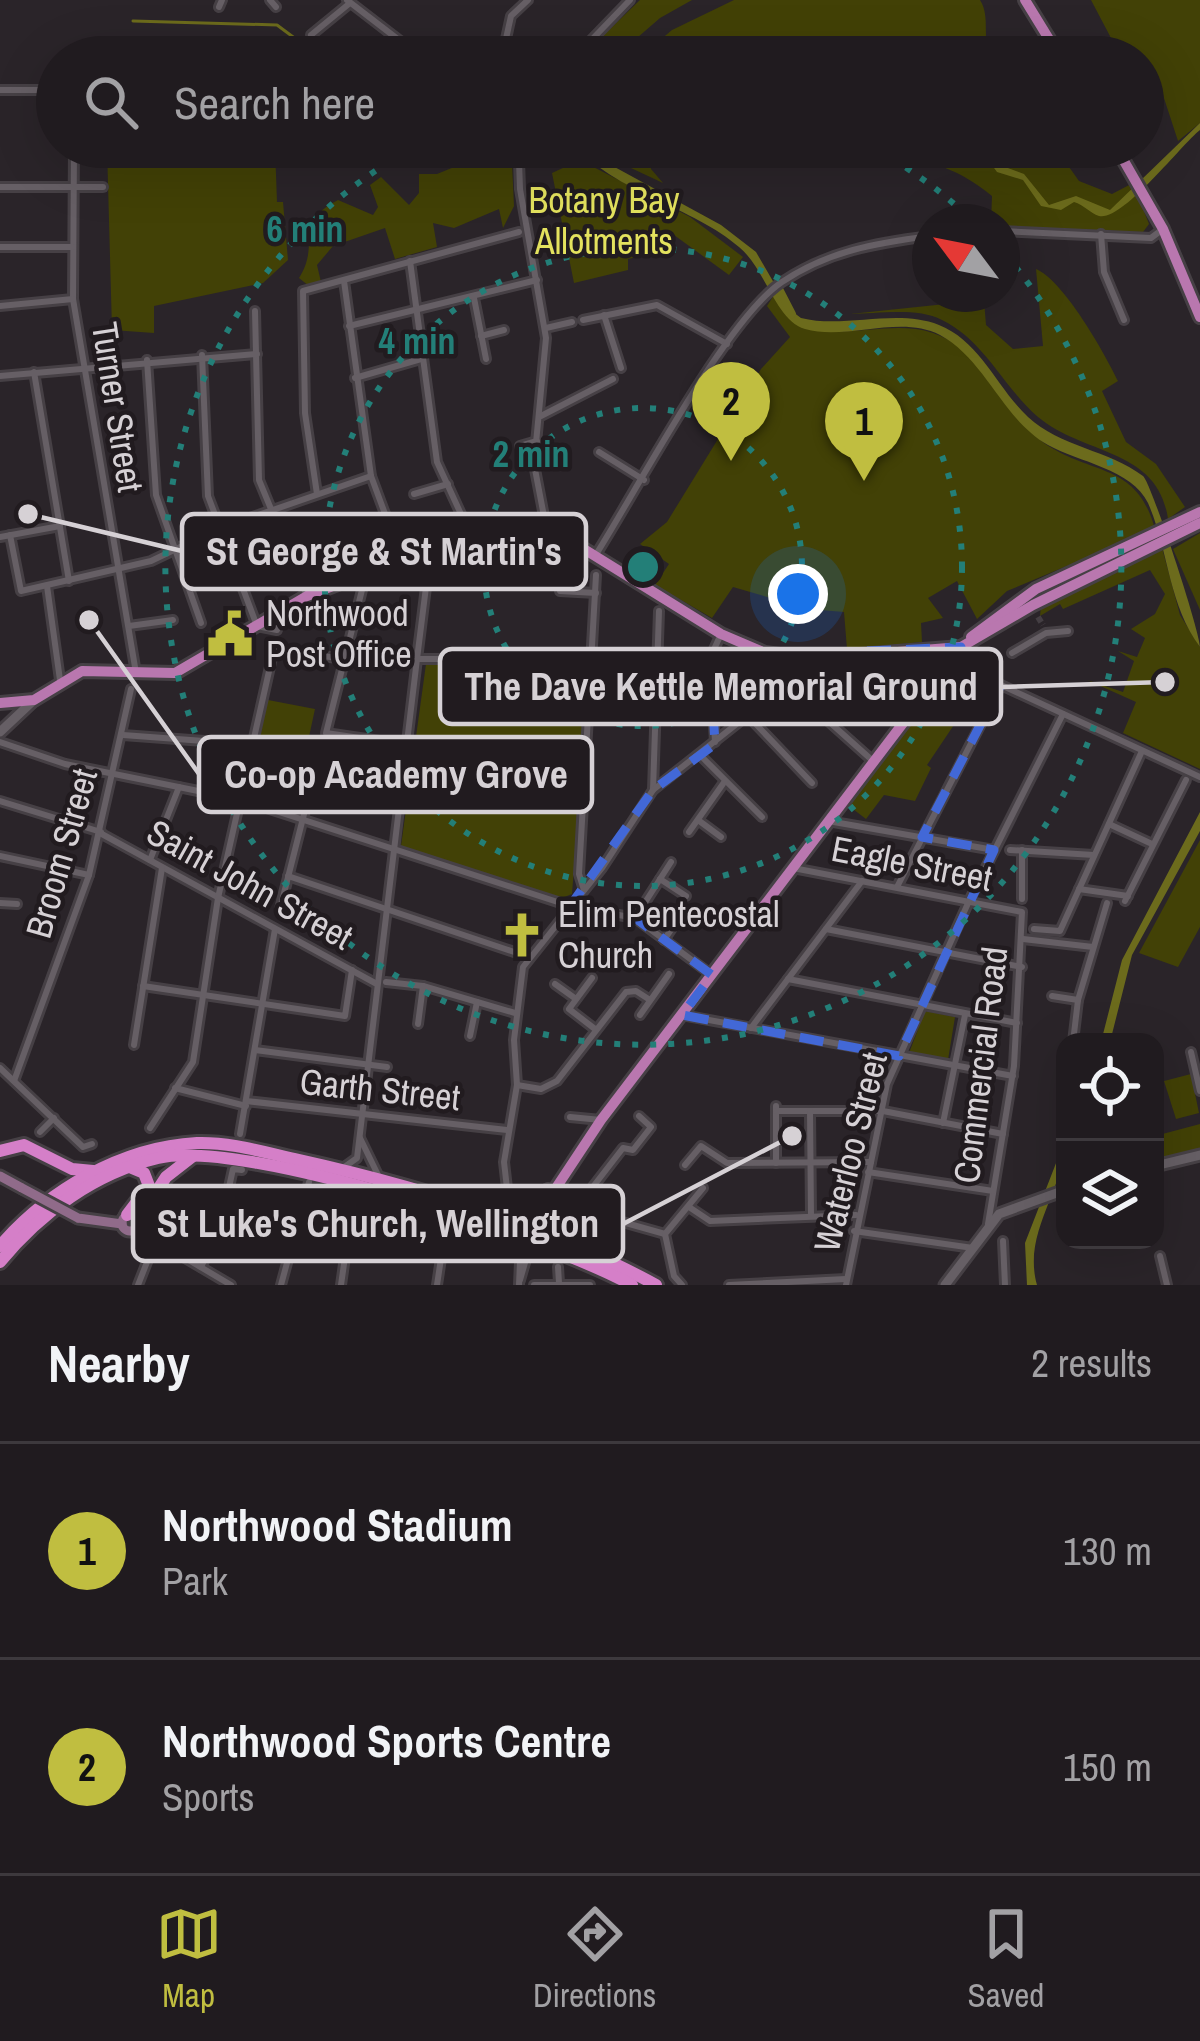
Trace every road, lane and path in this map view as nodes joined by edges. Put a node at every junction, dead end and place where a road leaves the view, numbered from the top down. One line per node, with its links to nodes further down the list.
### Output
1 (528, 0): 7 (street)
2 (630, 0): 8 (street)
3 (1025, 0): 9 (main road)
4 (349, 2): 5 (street); 6 (street)
5 (311, 35)
6 (389, 36)
7 (507, 36)
8 (595, 36)
9 (1047, 36)
10 (0, 90): 11 (street)
11 (36, 91)
12 (73, 168): 17 (street, Turner Street)
13 (520, 168): 26 (street)
14 (1130, 168): 18 (main road)
15 (0, 187): 17 (street)
16 (104, 187): 17 (street)
17 (73, 188): 24 (street, Turner Street)
18 (1163, 229): 21 (street); 34 (main road)
19 (519, 232): 25 (street)
20 (1020, 232): 21 (street)
21 (1102, 234): 36 (street)
22 (912, 238): 42 (street)
23 (0, 247): 24 (street)
24 (73, 248): 29 (street, Turner Street)
25 (410, 261): 27 (street); 32 (street)
26 (537, 280): 28 (street); 39 (street)
27 (344, 281): 38 (street); 61 (street)
28 (474, 296): 32 (street); 41 (street)
29 (73, 299): 30 (street); 48 (street, Turner Street)
30 (0, 306)
31 (255, 311): 43 (street)
32 (416, 311): 38 (street); 45 (street)
33 (604, 315): 35 (street); 42 (street); 49 (street)
34 (1200, 317)
35 (584, 320)
36 (1124, 320)
37 (572, 322): 39 (street)
38 (350, 326): 52 (street)
39 (545, 329): 54 (street)
40 (504, 330): 41 (street)
41 (482, 336): 46 (street)
42 (727, 344): 59 (street)
43 (257, 353): 44 (street); 63 (street)
44 (202, 355): 47 (street); 67 (street)
45 (421, 359): 52 (street); 60 (street)
46 (486, 359)
47 (147, 360): 48 (street); 74 (street)
48 (83, 366): 50 (street); 78 (street, Turner Street)
49 (621, 368)
50 (34, 373): 51 (street); 66 (street)
51 (0, 376)
52 (355, 377): 58 (street)
53 (613, 380): 54 (street)
54 (541, 416): 55 (street)
55 (537, 441): 57 (street); 57 (street)
56 (599, 452): 59 (street)
57 (535, 464): 69 (street)
58 (371, 476): 61 (street); 77 (street)
59 (644, 479): 76 (street)
60 (448, 484): 62 (street); 72 (street)
61 (317, 494): 63 (street)
62 (414, 494)
63 (272, 511): 67 (street); 83 (street)
64 (1200, 512): 68 (main road)
65 (1200, 523): 68 (main road)
66 (60, 526): 70 (street); 79 (street)
67 (218, 529): 74 (street); 89 (street)
68 (1176, 531): 73 (main road)
69 (547, 532): 72 (main road); 76 (main road)
70 (10, 535): 71 (street); 80 (street)
71 (0, 537)
72 (472, 538): 75 (main road)
73 (1149, 545): 87 (main road); 92 (main road)
74 (175, 550): 78 (street); 86 (street)
75 (416, 552): 77 (main road); 99 (street)
76 (595, 556): 91 (main road)
77 (401, 557): 83 (main road)
78 (118, 570): 79 (street); 88 (street, Turner Street)
79 (69, 581): 80 (street)
80 (47, 586): 105 (street)
81 (360, 587): 98 (street)
82 (560, 591): 96 (street)
83 (307, 596): 89 (main road)
84 (659, 610): 101 (street)
85 (172, 620): 88 (street)
86 (196, 620)
87 (1040, 620): 90 (street); 92 (main road); 94 (street)
88 (128, 626): 104 (street, Turner Street)
89 (257, 626): 104 (main road)
90 (1068, 632)
91 (721, 634): 93 (main road); 97 (street)
92 (963, 646): 102 (main road); 103 (main road)
93 (752, 650): 97 (street); 102 (main road)
94 (1012, 653)
95 (531, 658): 96 (street)
96 (592, 658): 101 (street); 162 (street)
97 (710, 658): 101 (street); 120 (street)
98 (344, 659): 99 (street); 118 (street); 119 (street)
99 (417, 659): 100 (street); 119 (street)
100 (462, 659)
101 (656, 659): 131 (street)
102 (809, 659): 106 (street)
103 (949, 662): 107 (street); 124 (main road)
104 (136, 673): 105 (main road)
105 (61, 680): 109 (main road)
106 (788, 685): 112 (street); 124 (street)
107 (1000, 685): 111 (street); 144 (street)
108 (131, 689): 114 (street, Broom Street)
109 (34, 700): 110 (main road); 113 (street)
110 (0, 703)
111 (1063, 714): 121 (street); 148 (street, Waterloo Street)
112 (750, 718): 120 (street); 129 (street)
113 (0, 732)
114 (122, 735): 115 (street); 125 (street, Broom Street)
115 (203, 741)
116 (0, 742): 125 (street)
117 (322, 743): 138 (street)
118 (253, 744): 122 (street); 133 (street)
119 (407, 745): 147 (street)
120 (715, 745): 123 (street)
121 (1142, 751): 126 (street); 141 (street)
122 (228, 752)
123 (700, 755): 127 (street); 131 (street)
124 (873, 761): 140 (main road)
125 (113, 775): 130 (street); 142 (street, Broom Street)
126 (1200, 777)
127 (726, 780): 135 (street); 139 (street)
128 (1186, 780): 146 (street)
129 (807, 783)
130 (179, 788): 132 (street); 153 (street)
131 (653, 790): 162 (street)
132 (218, 795)
133 (241, 800): 138 (street); 165 (street)
134 (0, 801): 142 (street, Saint John Street)
135 (752, 807): 136 (street); 137 (street)
136 (762, 817)
137 (742, 818)
138 (302, 819): 147 (street); 158 (street)
139 (698, 820): 143 (street); 145 (street)
140 (828, 821): 144 (street); 156 (main road)
141 (1109, 824): 146 (street); 151 (street)
142 (100, 832): 153 (street, Saint John Street); 157 (street, Broom Street)
143 (689, 832)
144 (922, 837): 148 (street); 161 (street)
145 (721, 838)
146 (1152, 844): 163 (street)
147 (393, 849): 170 (street); 171 (street)
148 (994, 850): 167 (street, Waterloo Street)
149 (1010, 850): 150 (street)
150 (1022, 850): 151 (street); 166 (street)
151 (1094, 855): 163 (street)
152 (0, 856): 157 (street)
153 (150, 860): 155 (street, Saint John Street)
154 (671, 862): 159 (street)
155 (162, 868): 165 (street, Saint John Street); 197 (street)
156 (793, 868): 160 (street, Eagle Street); 191 (main road)
157 (88, 875): 226 (street, Broom Street)
158 (288, 876): 171 (street); 172 (street)
159 (660, 879): 164 (street); 176 (street)
160 (862, 880): 161 (street, Eagle Street); 181 (street)
161 (897, 887): 167 (street, Eagle Street)
162 (584, 890): 170 (street)
163 (1079, 890): 182 (street)
164 (686, 896)
165 (218, 898): 180 (street, Saint John Street); 199 (street)
166 (1022, 899)
167 (969, 901): 173 (street, Eagle Street); 186 (street, Waterloo Street)
168 (0, 903): 169 (street); 177 (street)
169 (17, 904)
170 (570, 906): 176 (street); 187 (street)
171 (385, 907): 187 (street); 195 (street)
172 (280, 909)
173 (1021, 910): 183 (street, Commercial Road)
174 (1115, 913): 185 (street)
175 (681, 915): 179 (street)
176 (635, 918): 184 (street)
177 (0, 919)
178 (663, 920): 179 (street)
179 (673, 926): 184 (street)
180 (274, 928): 189 (street, Saint John Street); 205 (street)
181 (826, 929): 186 (street); 193 (street)
182 (1034, 929)
183 (1023, 939): 185 (street); 188 (street, Commercial Road)
184 (664, 940): 191 (street)
185 (1094, 947): 203 (street)
186 (947, 952): 188 (street); 206 (street, Waterloo Street)
187 (530, 957): 207 (street)
188 (1022, 967): 211 (street, Commercial Road)
189 (352, 970): 195 (street, Saint John Street); 205 (street)
190 (669, 974): 202 (street)
191 (712, 975): 210 (main road)
192 (592, 978): 201 (street)
193 (788, 979): 206 (street); 213 (street)
194 (386, 982): 198 (street)
195 (375, 983): 221 (street)
196 (555, 984): 201 (street)
197 (143, 986): 199 (street); 217 (street)
198 (423, 986): 204 (street); 212 (street)
199 (202, 994): 205 (street); 228 (street)
200 (1052, 996): 203 (street)
201 (576, 999): 214 (street)
202 (650, 1000): 209 (street); 214 (street)
203 (1078, 1000): 215 (street)
204 (477, 1002): 207 (street); 216 (street)
205 (262, 1005): 218 (street)
206 (923, 1005): 208 (street); 220 (street, Waterloo Street)
207 (515, 1013): 227 (street)
208 (965, 1013): 211 (street); 223 (street)
209 (640, 1015)
210 (682, 1015): 213 (street); 237 (main road)
211 (1017, 1023): 225 (street, Commercial Road)
212 (418, 1024)
213 (751, 1028): 220 (street)
214 (595, 1029): 227 (street)
215 (1074, 1033)
216 (470, 1036)
217 (134, 1045)
218 (255, 1050): 221 (street); 230 (street)
219 (1191, 1052): 229 (street)
220 (899, 1056): 223 (street); 232 (street, Waterloo Street)
221 (365, 1063): 222 (street); 233 (street)
222 (387, 1066)
223 (953, 1066): 225 (street); 238 (street)
224 (0, 1068): 226 (street)
225 (1013, 1076): 243 (street, Commercial Road)
226 (14, 1081): 236 (street)
227 (518, 1085): 241 (street)
228 (176, 1088): 230 (street, Garth Street); 239 (street)
229 (1200, 1090)
230 (246, 1103): 233 (street, Garth Street); 240 (street)
231 (810, 1109): 232 (street); 250 (street); 251 (street)
232 (883, 1111): 238 (street); 252 (street, Waterloo Street)
233 (359, 1116): 241 (street, Garth Street); 244 (street)
234 (639, 1116): 280 (street)
235 (570, 1117): 237 (street)
236 (54, 1118): 242 (street); 245 (street)
237 (601, 1120): 281 (main road)
238 (943, 1123): 243 (street)
239 (150, 1128)
240 (243, 1130)
241 (507, 1130): 268 (street)
242 (40, 1132)
243 (1003, 1134): 265 (street, Commercial Road)
244 (358, 1135): 260 (street); 262 (street)
245 (92, 1144)
246 (2, 1150): 249 (highway)
247 (200, 1154): 255 (highway); 260 (highway); 276 (highway)
248 (1200, 1155): 253 (street)
249 (53, 1160): 257 (highway); 267 (highway)
250 (811, 1161): 251 (street); 252 (street); 272 (street)
251 (776, 1162): 254 (street)
252 (871, 1162): 258 (street, Waterloo Street)
253 (1164, 1164)
254 (685, 1165)
255 (130, 1167): 276 (highway); 289 (highway)
256 (242, 1170): 293 (street)
257 (97, 1171): 260 (highway); 267 (highway)
258 (868, 1172): 265 (street); 273 (street, Waterloo Street)
259 (0, 1174): 276 (main road, bridge)
260 (339, 1176): 262 (highway); 264 (highway); 269 (street)
261 (309, 1182): 271 (street)
262 (386, 1184): 281 (highway)
263 (703, 1188): 270 (street)
264 (372, 1191): 269 (street); 281 (highway)
265 (993, 1191): 277 (street, Commercial Road)
266 (1056, 1192): 277 (street)
267 (52, 1198): 284 (highway)
268 (505, 1201)
269 (352, 1205): 275 (street)
270 (689, 1207): 272 (street); 280 (street)
271 (301, 1215): 274 (street); 299 (street)
272 (811, 1215): 273 (street)
273 (856, 1215): 278 (street, Waterloo Street)
274 (317, 1220)
275 (350, 1222): 279 (street); 300 (street)
276 (135, 1223): 286 (street); 288 (street)
277 (987, 1226): 285 (street)
278 (854, 1231): 285 (street); 294 (street, Waterloo Street)
279 (445, 1232): 282 (street); 301 (street)
280 (665, 1234): 306 (street)
281 (528, 1235): 296 (street); 304 (highway); 305 (highway)
282 (494, 1239)
283 (1003, 1240): 290 (street)
284 (0, 1246)
285 (973, 1248): 308 (street)
286 (175, 1252): 288 (street); 293 (street)
287 (1160, 1256): 310 (street)
288 (149, 1257): 297 (street)
289 (0, 1262)
290 (1001, 1262): 291 (street); 309 (street)
291 (1012, 1262)
292 (558, 1267): 295 (street)
293 (201, 1268): 298 (street)
294 (846, 1282): 307 (street)
295 (559, 1283): 302 (street); 303 (street)
296 (519, 1284)
297 (138, 1285)
298 (231, 1285)
299 (281, 1285)
300 (341, 1285)
301 (437, 1285)
302 (534, 1285)
303 (590, 1285)
304 (632, 1285)
305 (656, 1285)
306 (682, 1285)
307 (730, 1285)
308 (945, 1285)
309 (1004, 1285)
310 (1167, 1285)

